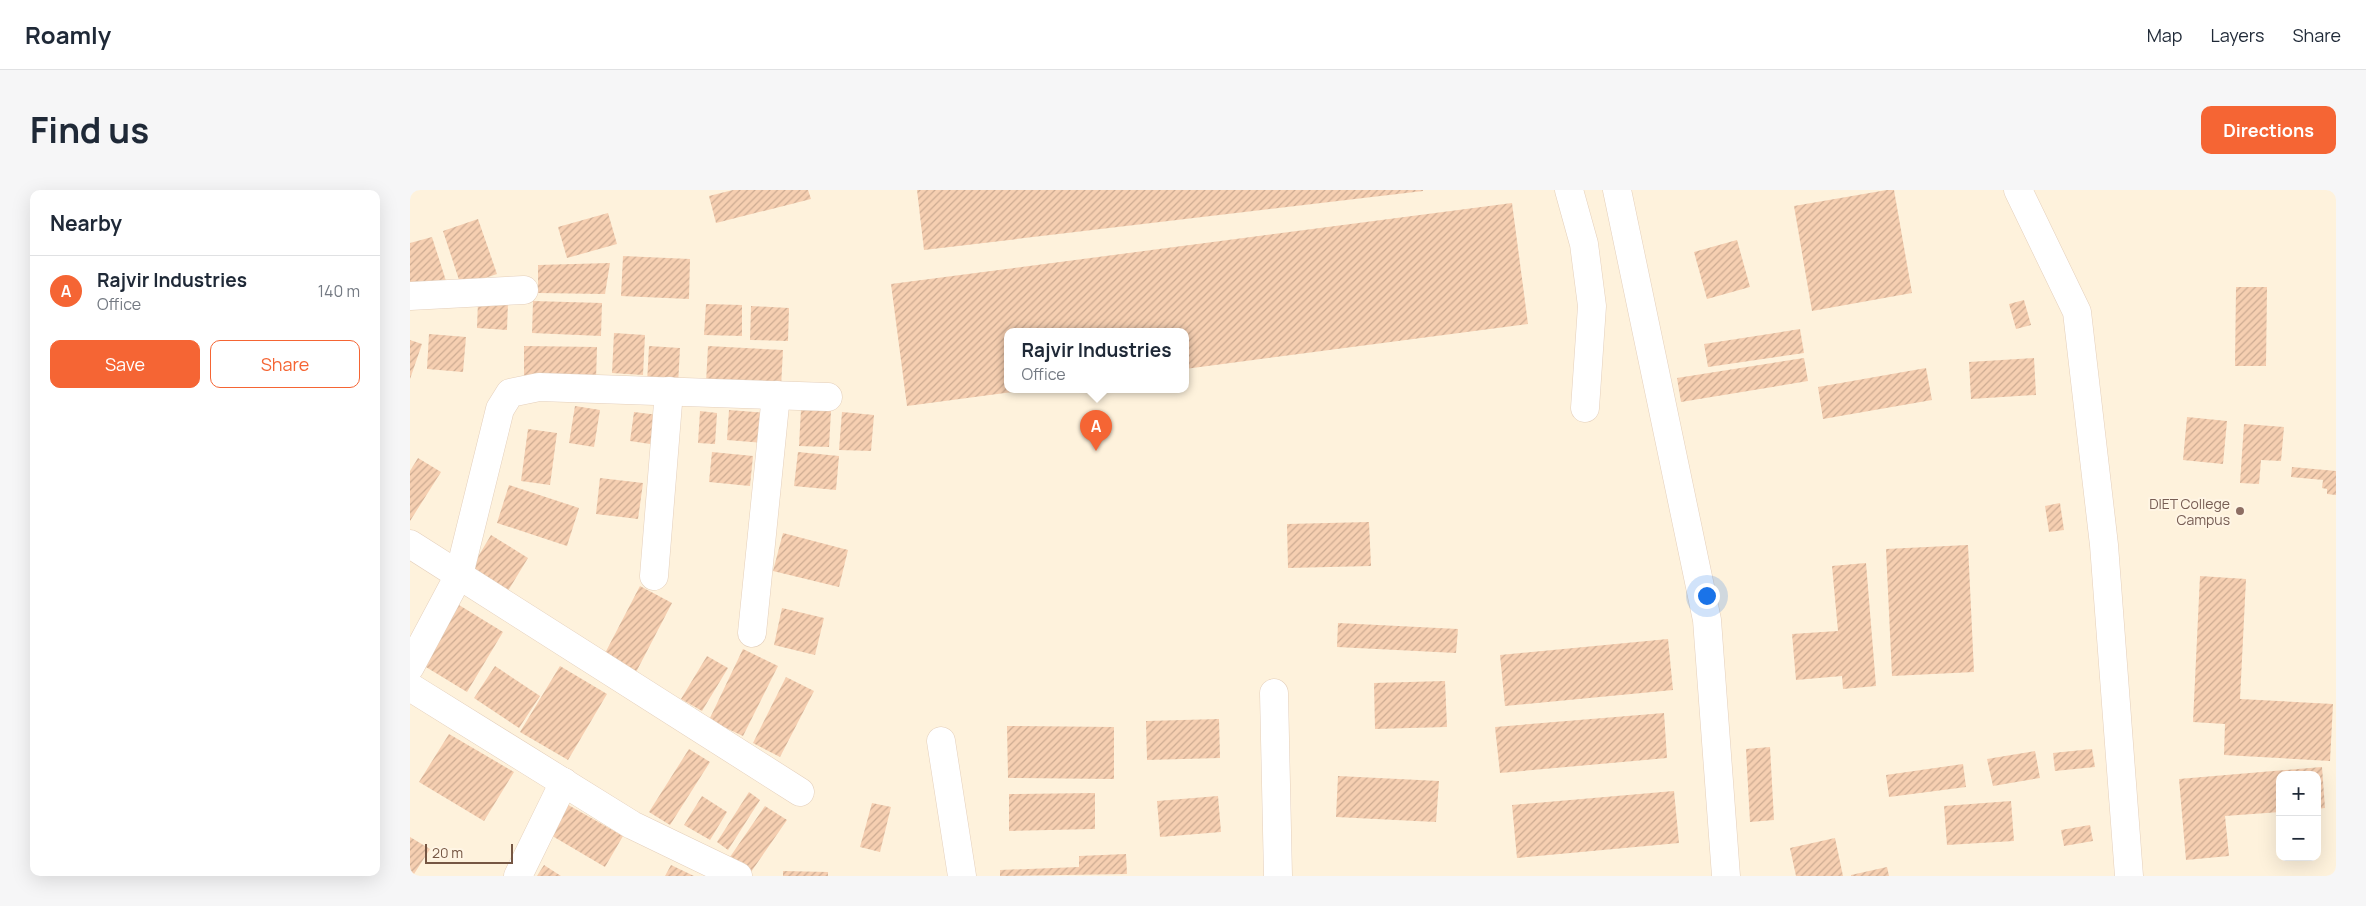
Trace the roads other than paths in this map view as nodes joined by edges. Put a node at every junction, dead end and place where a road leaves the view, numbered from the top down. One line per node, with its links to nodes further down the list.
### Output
1 (1569, 190): 9 (street)
2 (1617, 190): 24 (street)
3 (2018, 190): 25 (street)
4 (524, 290): 5 (street)
5 (410, 296)
6 (669, 391): 7 (street); 11 (street); 12 (street)
7 (776, 395): 8 (street); 13 (street)
8 (828, 397)
9 (1585, 408)
10 (410, 544): 11 (street)
11 (459, 575): 14 (street); 19 (street)
12 (654, 576)
13 (752, 633)
14 (410, 667)
15 (410, 687): 18 (street)
16 (1274, 693): 23 (street)
17 (941, 741): 22 (street)
18 (564, 782): 20 (street); 21 (street)
19 (800, 792)
20 (518, 876)
21 (738, 876)
22 (962, 876)
23 (1278, 876)
24 (1726, 876)
25 (2129, 876)

